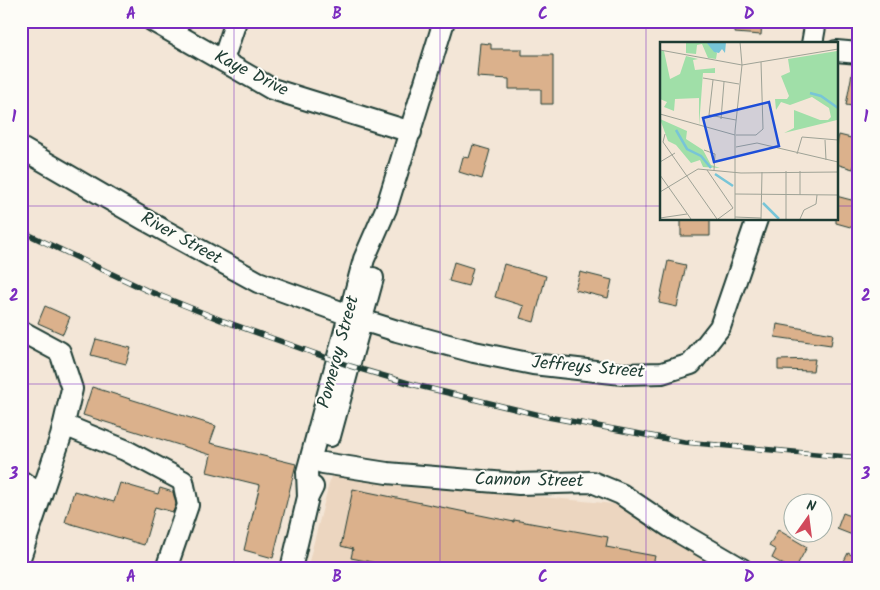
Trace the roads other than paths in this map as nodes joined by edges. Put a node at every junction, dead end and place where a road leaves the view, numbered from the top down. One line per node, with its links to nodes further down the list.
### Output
1 (154, 21): 8 (street, Kaye Drive)
2 (236, 21): 8 (street)
3 (444, 21): 9 (street, Pomeroy Street)
4 (816, 21): 5 (street)
5 (812, 42)
6 (838, 51): 7 (street)
7 (859, 53)
8 (223, 60): 9 (street, Kaye Drive)
9 (411, 132): 12 (street, Pomeroy Street)
10 (21, 148): 12 (street, River Street)
11 (757, 220): 14 (street, Jeffreys Street)
12 (355, 317): 14 (street, River Street); 16 (street, Pomeroy Street); 19 (street, Pomeroy Street)
13 (21, 331): 15 (street)
14 (474, 352)
15 (64, 425): 18 (street); 21 (street)
16 (323, 463): 19 (street, Pomeroy Street); 23 (street, Cannon Street)
17 (21, 481): 18 (street)
18 (41, 495): 20 (street)
19 (308, 497): 22 (street, Pomeroy Street)
20 (21, 555)
21 (166, 569)
22 (291, 569)
23 (742, 569)

